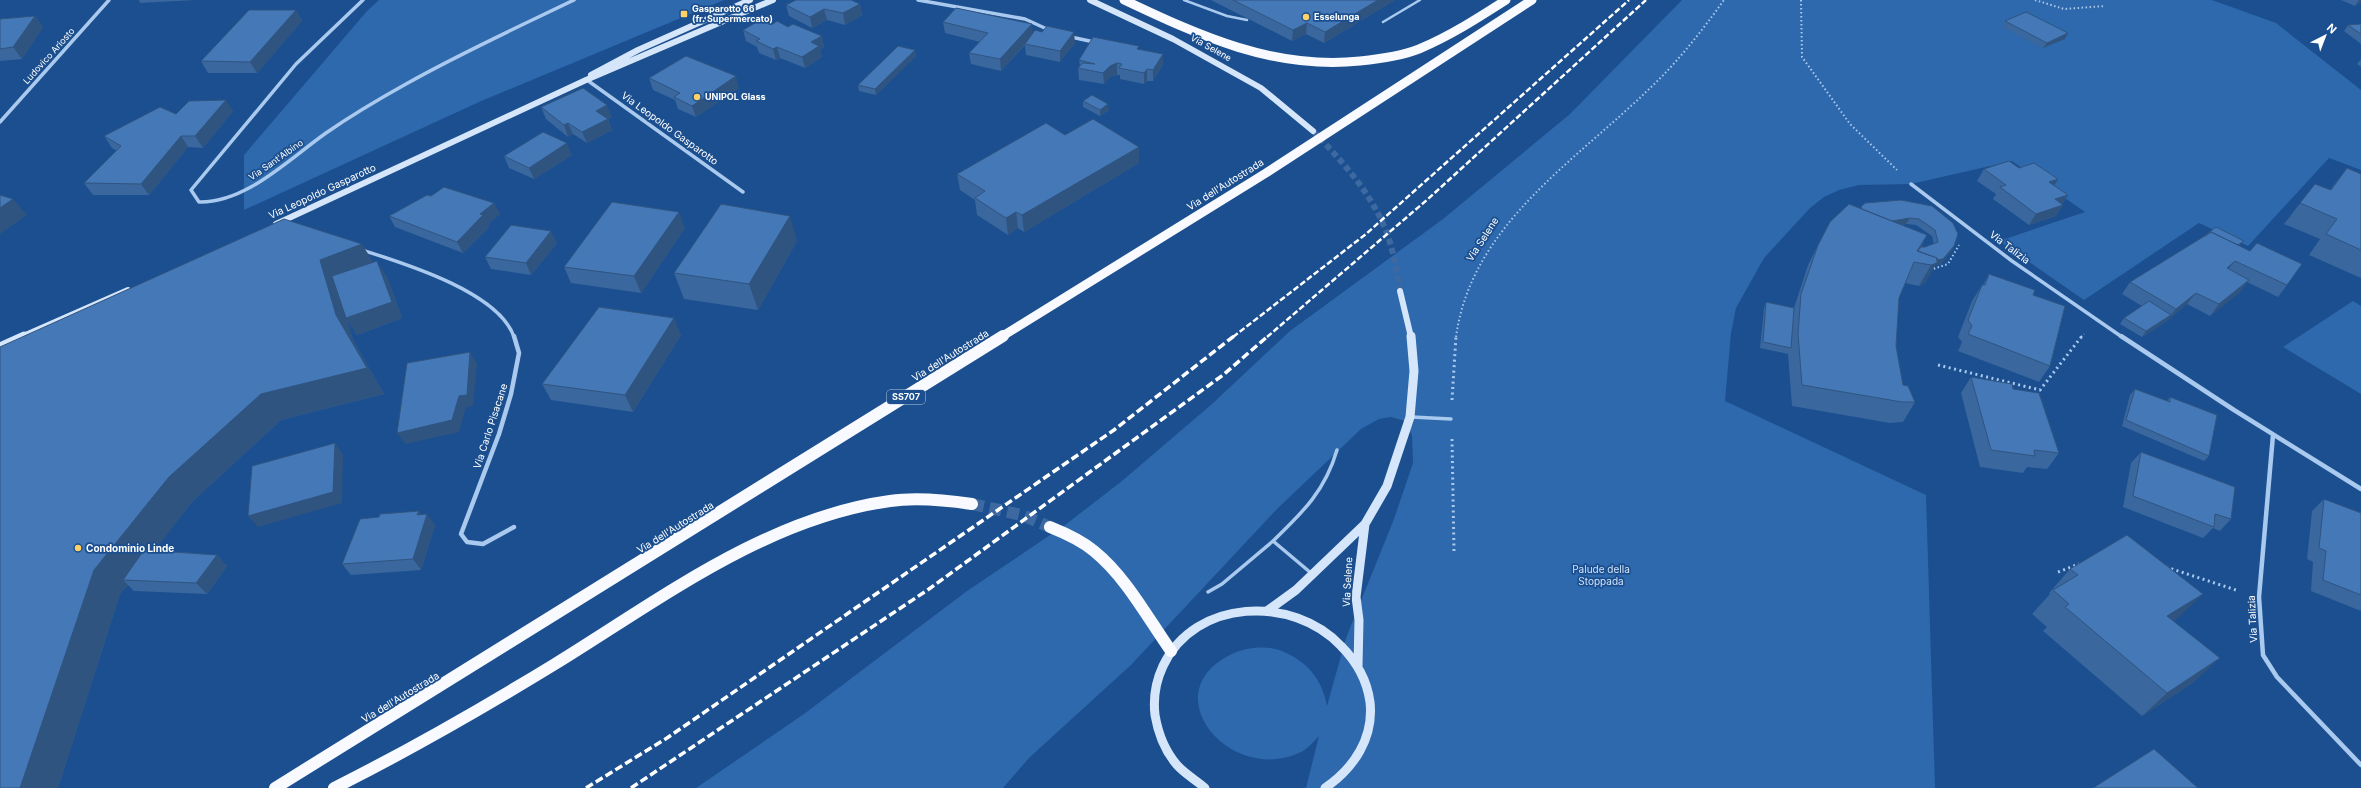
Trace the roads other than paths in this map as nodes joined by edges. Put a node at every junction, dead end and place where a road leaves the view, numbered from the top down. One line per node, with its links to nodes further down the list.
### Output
1 (109, 0): 19 (street, Ludovico Ariosto)
2 (364, 0): 3 (street, Via Sant'Albino)
3 (574, 0)
4 (750, 0): 18 (main road, Via Leopoldo Gasparotto)
5 (773, 0): 18 (main road, Via Leopoldo Gasparotto)
6 (918, 0): 15 (street)
7 (1090, 0): 20 (main road, Via Selene)
8 (1124, 0): 11 (highway)
9 (1184, 0): 13 (lane)
10 (1420, 0): 14 (lane)
11 (1506, 0)
12 (1532, 0): 44 (highway, Via dell'Autostrada / SS707)
13 (1247, 20)
14 (1383, 22)
15 (1052, 31)
16 (1064, 35): 17 (street)
17 (1094, 42)
18 (586, 80): 22 (street, Via Leopoldo Gasparotto); 23 (main road, Via Leopoldo Gasparotto)
19 (0, 122)
20 (1313, 131)
21 (1911, 184): 30 (street, Via Talizia)
22 (743, 192)
23 (265, 228)
24 (359, 249): 35 (street, Via Carlo Pisacane)
25 (137, 286): 27 (main road)
26 (1400, 291): 28 (main road, Via Selene)
27 (0, 347)
28 (1410, 417): 29 (lane); 34 (main road, Via Selene)
29 (1451, 419)
30 (2273, 435): 32 (street, Via Talizia); 43 (street, Via Talizia)
31 (1337, 450): 37 (lane)
32 (2361, 489)
33 (972, 504): 45 (highway)
34 (1365, 524): 38 (main road, Via Selene); 42 (main road, Via Selene)
35 (514, 527)
36 (1050, 527): 41 (highway)
37 (1273, 541): 38 (lane); 39 (lane)
38 (1312, 574): 40 (main road, Via Selene)
39 (1208, 592)
40 (1267, 611): 41 (main road, Via Selene); 42 (main road, Via Selene)
41 (1171, 651): 46 (main road, Via Selene)
42 (1358, 666): 47 (main road, Via Selene)
43 (2361, 765)
44 (275, 788)
45 (334, 788)
46 (1205, 788)
47 (1325, 788)

